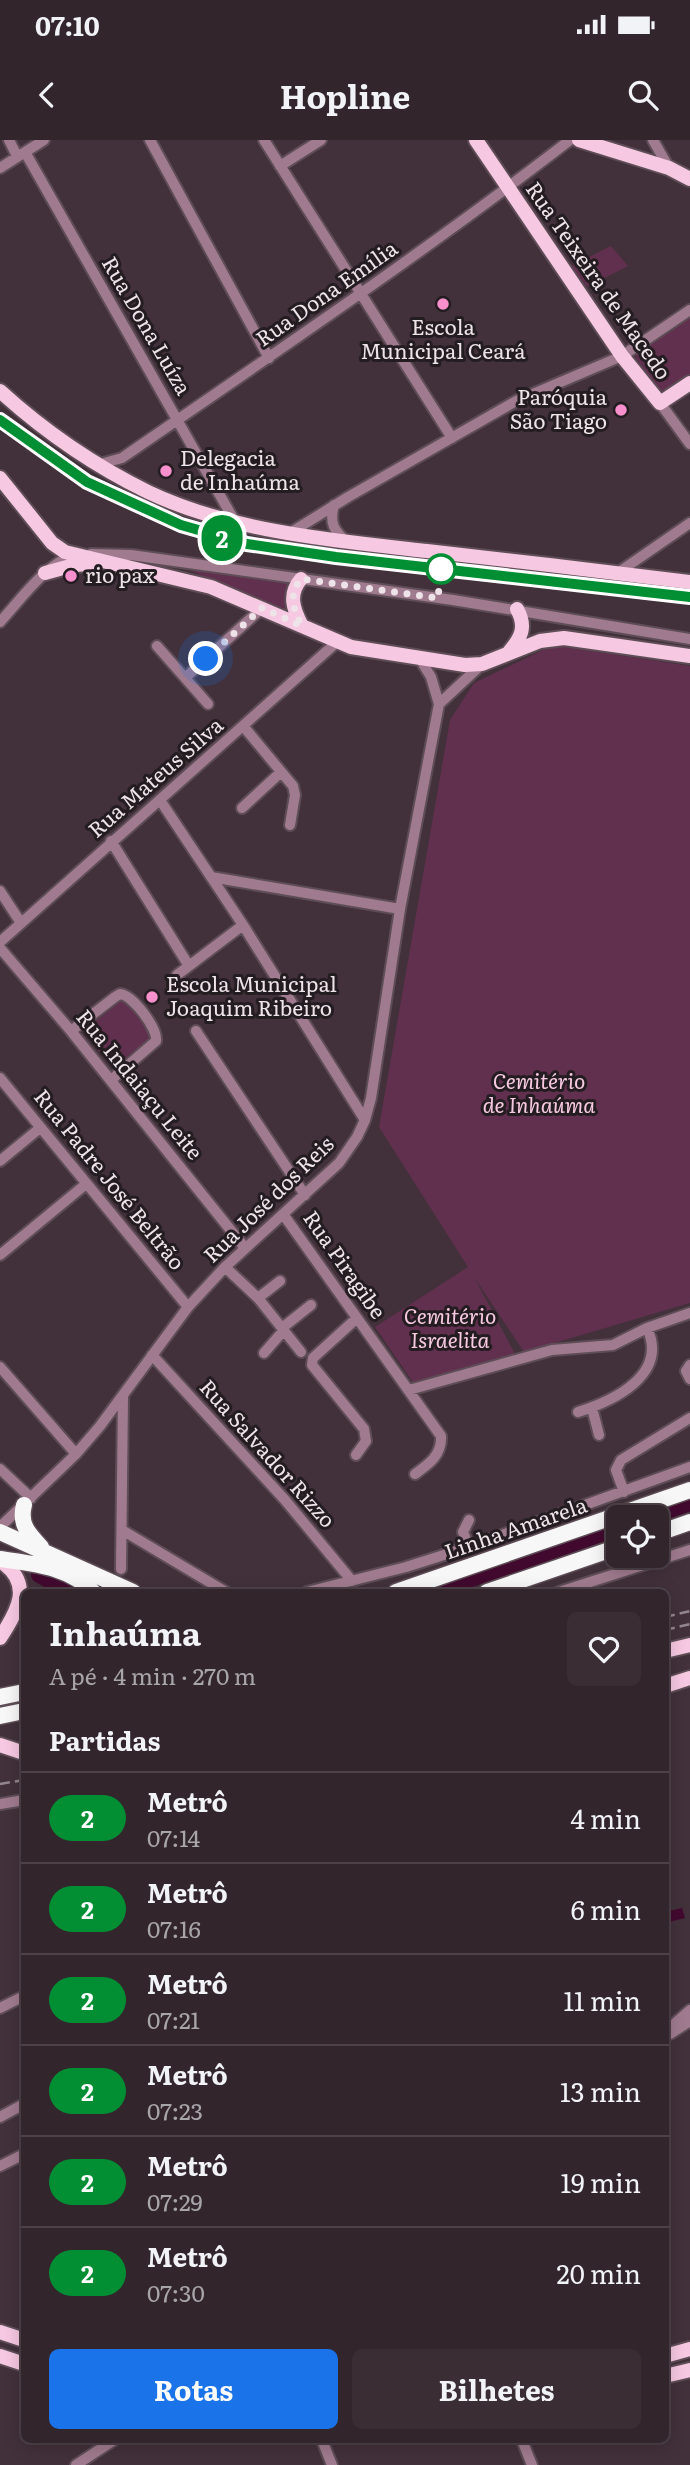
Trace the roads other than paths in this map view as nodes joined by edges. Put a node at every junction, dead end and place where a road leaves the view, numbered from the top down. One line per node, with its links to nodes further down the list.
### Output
1 (9, 140): 10 (street, Rua Dona Luíza)
2 (44, 140): 10 (street)
3 (150, 140): 19 (street)
4 (264, 140): 11 (street)
5 (321, 140): 11 (street)
6 (476, 140): 15 (main road, Rua Teixeira de Macedo)
7 (570, 140): 15 (street, Rua Dona Emília)
8 (579, 140): 13 (main road)
9 (653, 140): 13 (street)
10 (21, 154): 12 (street); 23 (street, Rua Dona Luíza)
11 (281, 166): 16 (street)
12 (0, 168)
13 (670, 168): 14 (main road)
14 (690, 179)
15 (507, 188): 16 (street, Rua Dona Emília); 18 (main road, Rua Teixeira de Macedo)
16 (362, 293): 19 (street, Rua Dona Emília); 24 (street)
17 (690, 310): 18 (street)
18 (622, 356): 22 (main road, Rua Teixeira de Macedo); 24 (street)
19 (270, 358): 23 (street, Rua Dona Emília)
20 (690, 383): 22 (main road)
21 (0, 391): 26 (main road)
22 (660, 403): 25 (street, Rua Teixeira de Macedo)
23 (178, 420): 26 (street, Rua Dona Emília); 29 (street, Rua Dona Luíza)
24 (452, 438): 28 (street)
25 (690, 444)
26 (97, 465): 29 (main road)
27 (0, 478): 33 (main road)
28 (334, 505): 31 (street); 32 (street)
29 (234, 520): 31 (main road)
30 (690, 523): 36 (street)
31 (290, 533): 32 (main road)
32 (347, 542): 36 (main road)
33 (52, 543): 34 (main road); 37 (main road)
34 (74, 554): 35 (main road); 37 (street); 38 (street)
35 (122, 566): 37 (main road); 40 (main road)
36 (619, 572): 39 (main road)
37 (45, 573): 42 (street)
38 (301, 579): 41 (street); 43 (main road)
39 (690, 582)
40 (262, 608): 43 (main road); 51 (street)
41 (517, 610): 44 (street); 47 (main road)
42 (0, 622)
43 (302, 626): 45 (main road)
44 (690, 639)
45 (337, 642): 49 (main road); 54 (street, Rua Mateus Silva)
46 (157, 646): 51 (street)
47 (509, 653): 48 (main road); 50 (main road)
48 (690, 656)
49 (420, 659): 50 (main road); 53 (street)
50 (482, 664): 53 (street)
51 (186, 677): 52 (street)
52 (208, 704)
53 (439, 704): 62 (street, Rua José dos Reis)
54 (244, 727): 55 (street); 56 (street, Rua Mateus Silva)
55 (281, 772): 57 (street); 58 (street)
56 (160, 800): 59 (street, Rua Mateus Silva); 60 (street)
57 (242, 808)
58 (290, 825)
59 (111, 841): 63 (street, Rua Mateus Silva); 67 (street)
60 (211, 877): 62 (street); 64 (street)
61 (0, 891): 63 (street)
62 (400, 909): 73 (street, Rua José dos Reis)
63 (21, 923): 65 (street, Rua Mateus Silva)
64 (243, 925): 67 (street); 73 (street)
65 (0, 942)
66 (0, 948): 69 (street, Rua Indaiaçu Leite)
67 (188, 966): 68 (street)
68 (177, 975)
69 (71, 1031): 72 (street, Rua Indaiaçu Leite); 72 (street)
70 (196, 1031): 77 (street)
71 (0, 1078): 74 (street, Rua Padre José Beltrão)
72 (111, 1080): 79 (street, Rua Indaiaçu Leite)
73 (365, 1119): 77 (street, Rua José dos Reis)
74 (40, 1128): 75 (street); 76 (street, Rua Padre José Beltrão)
75 (0, 1161)
76 (86, 1184): 80 (street); 85 (street, Rua Padre José Beltrão)
77 (304, 1195): 78 (street, Rua José dos Reis)
78 (283, 1214): 79 (street, Rua José dos Reis); 87 (street, Rua Piragibe)
79 (245, 1248): 81 (street, Rua José dos Reis)
80 (0, 1255)
81 (225, 1267): 83 (street); 85 (street, Rua José dos Reis)
82 (280, 1282): 83 (street)
83 (258, 1298): 89 (street)
84 (311, 1305): 89 (street)
85 (188, 1307): 92 (street, Rua José dos Reis)
86 (690, 1313): 88 (street)
87 (357, 1318): 94 (street, Rua Piragibe); 101 (street)
88 (648, 1328): 94 (street); 96 (street)
89 (283, 1329): 90 (street); 91 (street)
90 (301, 1352)
91 (264, 1353)
92 (152, 1355): 95 (street, Rua José dos Reis); 121 (street, Rua Salvador Rizzo)
93 (0, 1367): 100 (street)
94 (409, 1390): 104 (street, Rua Piragibe)
95 (123, 1396): 100 (street, Rua José dos Reis); 112 (street)
96 (592, 1408): 97 (street); 99 (street)
97 (578, 1412)
98 (690, 1418): 106 (street)
99 (599, 1435)
100 (76, 1454): 107 (street, Rua José dos Reis)
101 (356, 1455)
102 (690, 1466): 106 (street)
103 (0, 1468): 107 (street)
104 (415, 1474)
105 (690, 1490): 126 (highway, Linha Amarela)
106 (624, 1492): 114 (street)
107 (28, 1501): 110 (street, Rua José dos Reis); 117 (highway)
108 (469, 1520): 114 (street)
109 (690, 1522): 111 (highway)
110 (0, 1527)
111 (669, 1529)
112 (122, 1530): 120 (street); 124 (street)
113 (0, 1532): 117 (highway)
114 (469, 1547): 121 (street)
115 (690, 1550): 129 (street)
116 (606, 1551): 127 (highway)
117 (47, 1554): 123 (highway)
118 (606, 1559): 128 (highway)
119 (0, 1560): 122 (highway); 130 (main road)
120 (121, 1569)
121 (352, 1581): 125 (street)
122 (90, 1589)
123 (126, 1589)
124 (221, 1589)
125 (319, 1589)
126 (405, 1589)
127 (496, 1589)
128 (528, 1589)
129 (568, 1589)
130 (0, 1638)
131 (690, 1645): 132 (main road)
132 (669, 1650)
133 (669, 1650): 134 (main road)
134 (690, 1654)
135 (689, 1678): 136 (main road)
136 (669, 1685)
137 (21, 1712): 138 (highway)
138 (0, 1716)
139 (0, 1745): 140 (main road)
140 (21, 1752)
141 (21, 1800): 142 (street)
142 (0, 1804)
143 (21, 1998): 144 (street)
144 (0, 2008)
145 (690, 2010): 147 (street)
146 (690, 2021): 148 (street)
147 (669, 2028)
148 (669, 2035)
149 (21, 2106): 150 (street)
150 (0, 2117)
151 (21, 2156): 152 (street)
152 (0, 2166)
153 (0, 2332): 154 (main road)
154 (21, 2339)
155 (690, 2349): 156 (main road)
156 (669, 2355)
157 (0, 2356): 158 (main road)
158 (21, 2363)
159 (690, 2370): 160 (main road)
160 (669, 2375)
161 (109, 2443): 164 (street)
162 (323, 2443): 165 (street)
163 (523, 2443): 166 (street)
164 (76, 2465)
165 (332, 2465)
166 (533, 2465)

